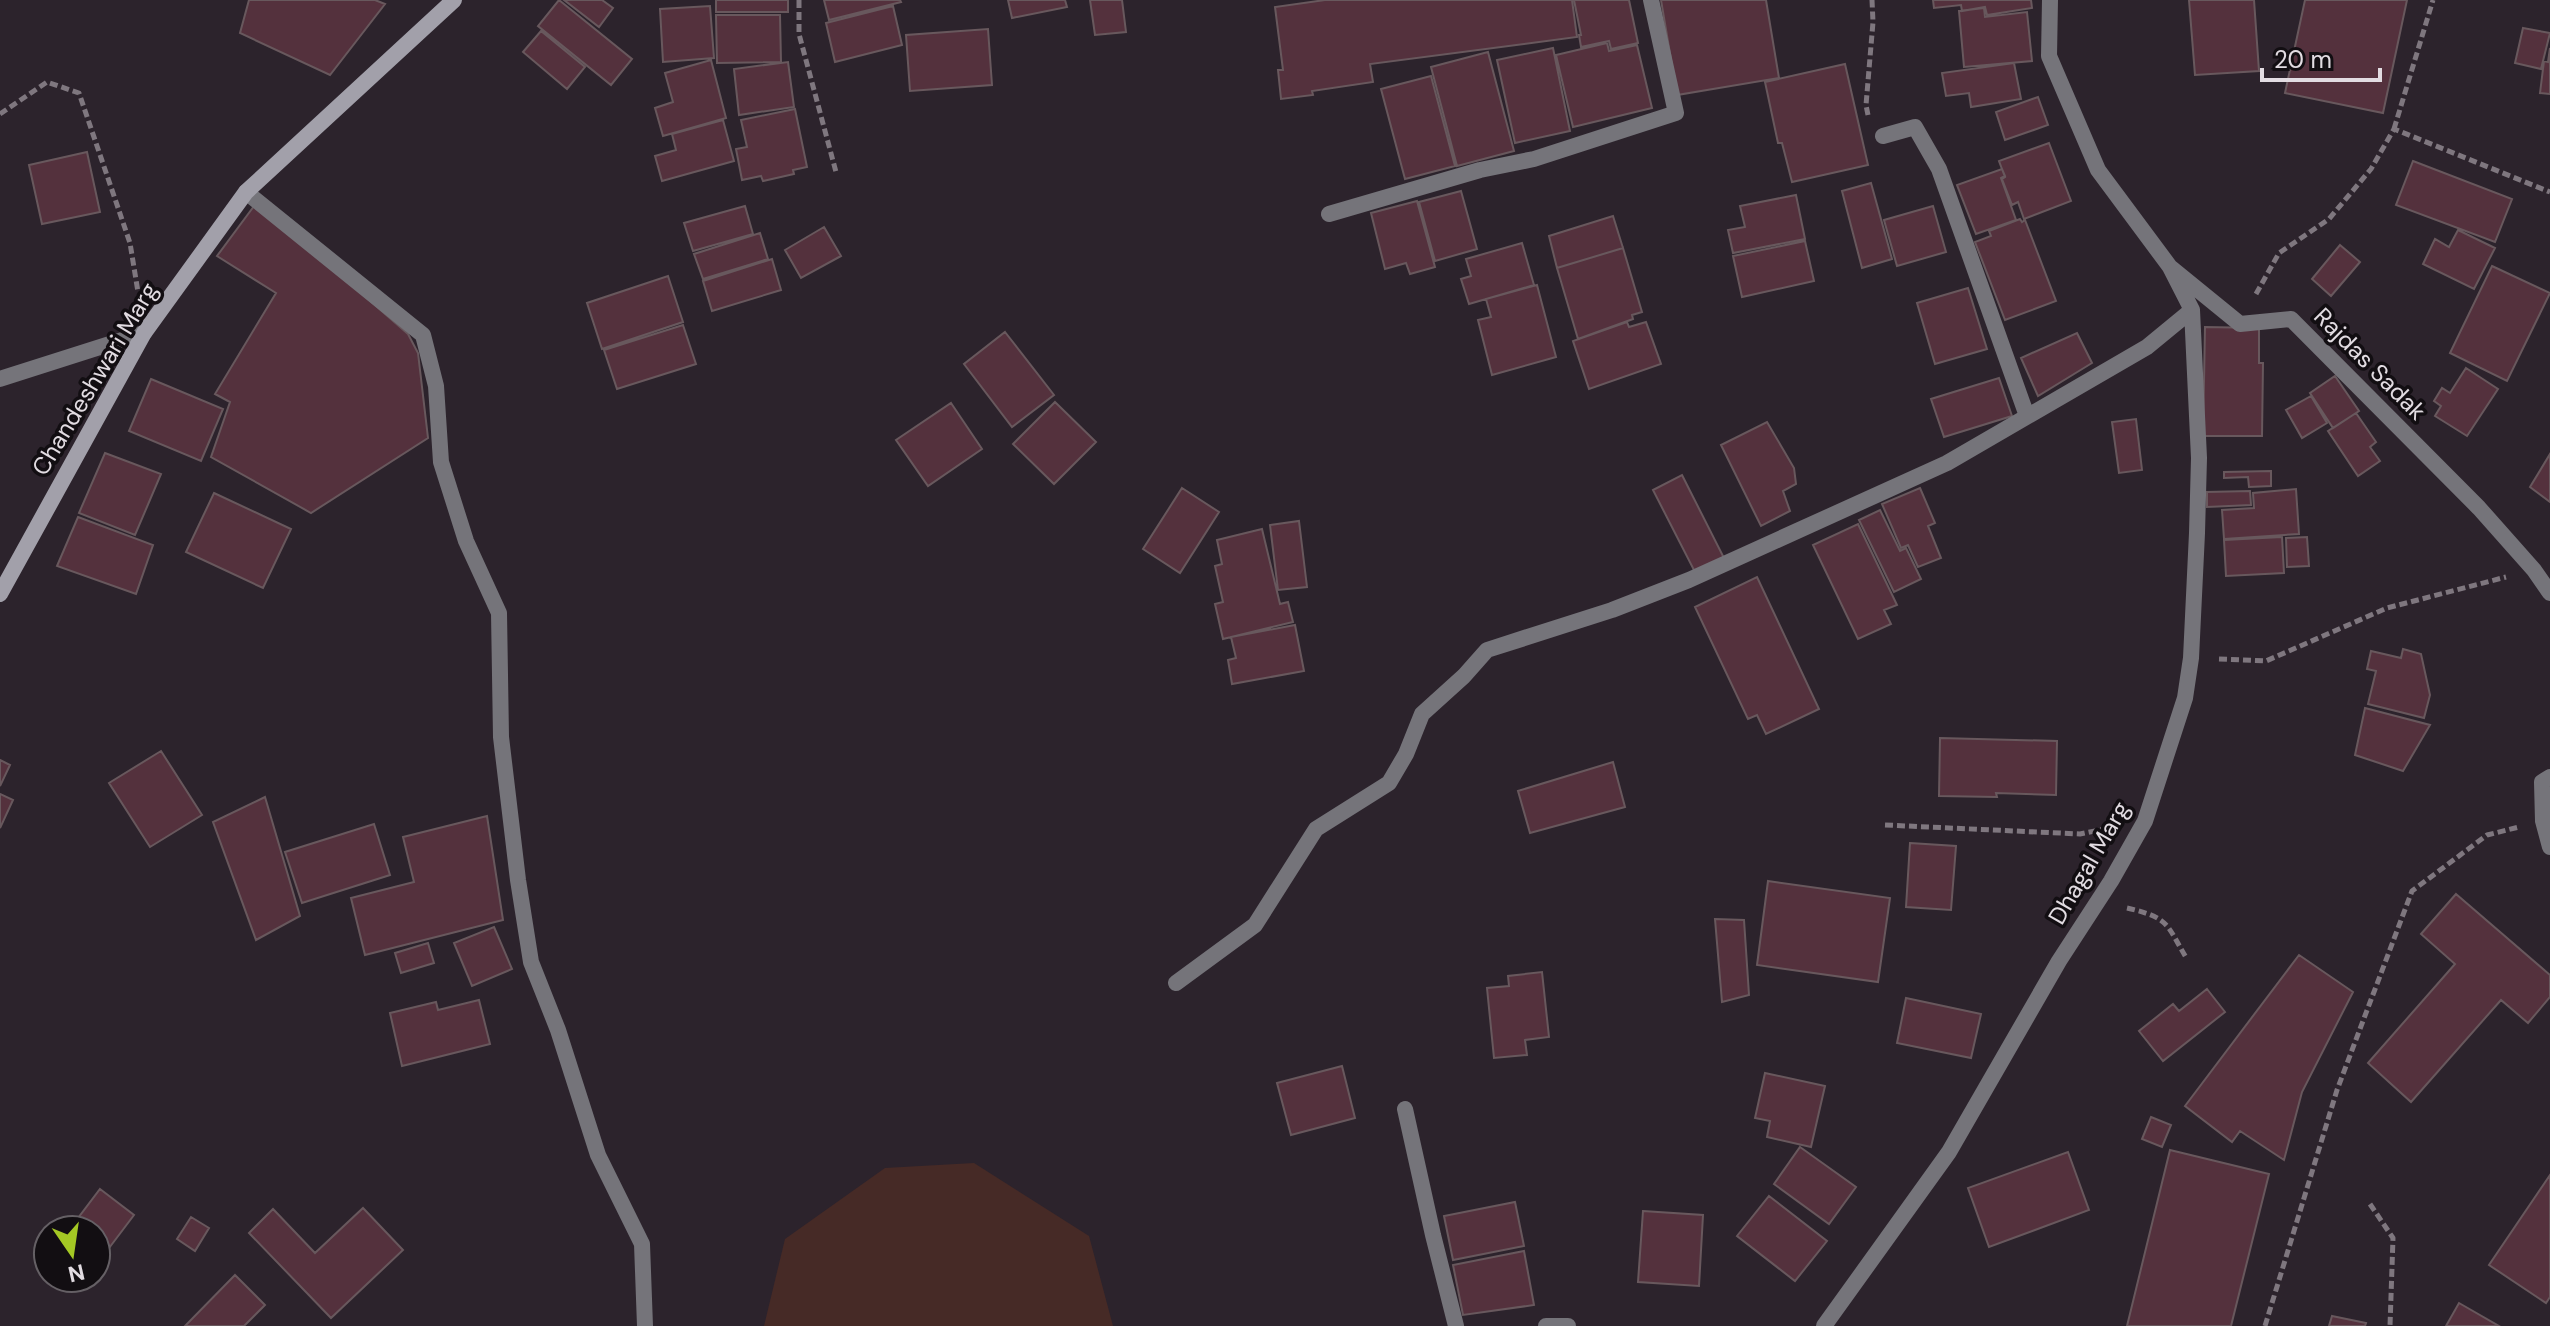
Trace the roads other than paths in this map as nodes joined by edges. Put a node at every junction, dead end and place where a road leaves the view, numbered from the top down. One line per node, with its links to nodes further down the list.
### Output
1 (454, 0): 5 (main road, Chandeshwari Marg)
2 (1651, 0): 6 (street)
3 (2050, 0): 7 (street)
4 (1883, 136): 11 (street)
5 (246, 192): 9 (main road, Chandeshwari Marg); 18 (street)
6 (1329, 214)
7 (2170, 267): 8 (street, Dhagal Marg); 12 (street, Rajdas Sadak)
8 (2192, 310): 11 (street); 22 (street, Dhagal Marg)
9 (144, 333): 10 (street); 13 (main road, Chandeshwari Marg)
10 (0, 379)
11 (2027, 416): 16 (street)
12 (2550, 593)
13 (0, 594)
14 (2550, 777): 15 (street)
15 (2550, 847)
16 (1176, 983)
17 (1405, 1109): 19 (street)
18 (645, 1326)
19 (1456, 1326)
20 (1546, 1326): 21 (street)
21 (1568, 1326)
22 (1824, 1326)

